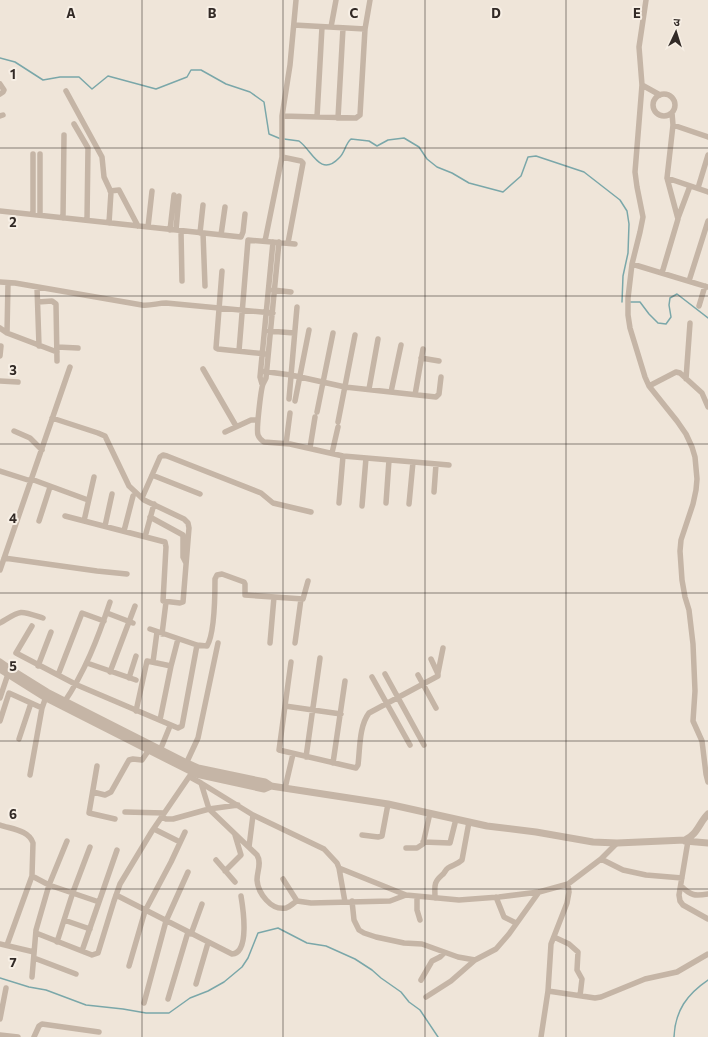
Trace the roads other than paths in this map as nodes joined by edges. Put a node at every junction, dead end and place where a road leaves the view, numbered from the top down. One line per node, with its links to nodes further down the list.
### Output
1 (296, 0): 5 (street)
2 (336, 0): 7 (street)
3 (370, 0): 9 (street)
4 (646, 0): 11 (street)
5 (294, 25): 6 (street); 16 (street)
6 (322, 27): 7 (street); 18 (street)
7 (331, 27): 8 (street)
8 (343, 28): 9 (street); 19 (street)
9 (365, 29): 19 (street)
10 (0, 84): 13 (street)
11 (642, 85): 14 (street); 54 (street)
12 (66, 90): 31 (street)
13 (0, 94)
14 (660, 95): 15 (street); 17 (street)
15 (672, 113): 17 (street); 20 (street)
16 (282, 116): 18 (street); 27 (street)
17 (665, 116): 20 (street)
18 (317, 117): 19 (street)
19 (338, 118)
20 (672, 123): 23 (street); 28 (street)
21 (74, 124): 42 (street)
22 (64, 135): 40 (street)
23 (708, 137)
24 (33, 154): 39 (street)
25 (40, 154): 39 (street)
26 (708, 155): 30 (street)
27 (282, 157): 50 (street); 52 (street)
28 (667, 178): 29 (street); 41 (street)
29 (690, 186): 30 (street); 41 (street)
30 (698, 188): 33 (street)
31 (110, 190): 44 (street); 45 (street)
32 (152, 191): 46 (street)
33 (708, 192)
34 (177, 196): 47 (street)
35 (203, 205): 48 (street)
36 (225, 207): 49 (street)
37 (0, 211): 39 (street)
38 (245, 214): 49 (street)
39 (37, 215): 40 (street)
40 (63, 218): 42 (street)
41 (678, 219): 56 (street)
42 (87, 220): 44 (street)
43 (708, 221): 58 (street)
44 (108, 223): 45 (street)
45 (138, 226): 46 (street)
46 (148, 227): 47 (street)
47 (176, 230): 48 (street); 57 (street)
48 (201, 233): 49 (street); 61 (street)
49 (221, 235)
50 (265, 241): 51 (street); 70 (street)
51 (276, 242): 52 (street); 64 (street)
52 (288, 243): 53 (street)
53 (295, 244)
54 (632, 264): 56 (street); 103 (street)
55 (222, 271): 69 (street)
56 (662, 273): 58 (street)
57 (182, 281)
58 (688, 281): 62 (street)
59 (0, 282): 60 (street)
60 (8, 283): 63 (street); 76 (street)
61 (204, 286)
62 (706, 286): 67 (street)
63 (37, 287): 66 (street); 69 (street)
64 (272, 290): 65 (street); 71 (street)
65 (291, 292)
66 (38, 302): 83 (street); 86 (street)
67 (699, 306)
68 (296, 307): 77 (street)
69 (219, 308): 70 (street); 87 (street)
70 (242, 310): 71 (street); 87 (street)
71 (269, 312): 75 (street)
72 (690, 323): 99 (street)
73 (0, 328): 76 (street)
74 (309, 330): 98 (street)
75 (268, 331): 77 (street); 88 (street)
76 (7, 333): 83 (street)
77 (294, 333): 96 (street)
78 (333, 333): 102 (street)
79 (355, 335): 104 (street)
80 (378, 339): 105 (street)
81 (401, 345): 108 (street)
82 (1, 346): 89 (street)
83 (39, 346): 86 (street)
84 (78, 348): 86 (street)
85 (423, 349): 90 (street)
86 (57, 350): 91 (street)
87 (239, 351): 88 (street)
88 (265, 354): 95 (street)
89 (0, 356)
90 (421, 358): 92 (street); 109 (street)
91 (57, 361)
92 (439, 361)
93 (70, 367): 114 (street)
94 (203, 369): 116 (street)
95 (264, 371): 96 (street); 115 (street)
96 (291, 375): 98 (street); 110 (street)
97 (441, 377): 109 (street)
98 (300, 378): 102 (street); 111 (street)
99 (686, 378): 103 (street); 106 (street)
100 (0, 381): 101 (street)
101 (18, 382)
102 (322, 383): 104 (street); 120 (street)
103 (649, 386): 227 (street)
104 (345, 387): 105 (street); 122 (street)
105 (369, 389): 108 (street)
106 (700, 391): 107 (street); 112 (street)
107 (708, 391)
108 (391, 392): 109 (street)
109 (415, 394)
110 (289, 399)
111 (295, 401)
112 (708, 407)
113 (290, 412): 119 (street)
114 (52, 418): 121 (street); 138 (street)
115 (258, 420): 116 (street); 119 (street)
116 (236, 426): 118 (street)
117 (14, 431): 121 (street)
118 (225, 432)
119 (286, 444): 120 (street)
120 (310, 448): 122 (street)
121 (42, 450): 132 (street)
122 (332, 453): 123 (street)
123 (343, 456): 124 (street); 140 (street)
124 (366, 458): 125 (street); 144 (street)
125 (389, 460): 126 (street); 142 (street)
126 (412, 462): 127 (street); 143 (street)
127 (436, 464): 128 (street); 134 (street)
128 (449, 465)
129 (0, 470): 132 (street)
130 (152, 475): 136 (street); 138 (street); 145 (street)
131 (94, 477): 139 (street)
132 (31, 480): 133 (street); 153 (street)
133 (50, 487): 139 (street); 148 (street)
134 (434, 492)
135 (112, 494): 150 (street)
136 (200, 494)
137 (133, 496): 151 (street)
138 (142, 498): 141 (street)
139 (88, 500): 149 (street)
140 (339, 503)
141 (154, 504): 147 (street); 154 (street)
142 (386, 504)
143 (409, 504)
144 (362, 506)
145 (311, 512)
146 (65, 516): 149 (street)
147 (150, 518): 152 (street); 154 (street)
148 (39, 521)
149 (84, 521): 150 (street)
150 (105, 526): 151 (street)
151 (124, 531): 152 (street)
152 (145, 537): 161 (street)
153 (4, 558): 155 (street); 156 (street)
154 (186, 564): 161 (street)
155 (0, 570)
156 (127, 574)
157 (308, 581): 159 (street)
158 (274, 597): 159 (street); 174 (street); 176 (street)
159 (301, 599): 175 (street)
160 (110, 602): 163 (street)
161 (166, 602): 171 (street)
162 (134, 606): 166 (street)
163 (107, 613): 165 (street); 166 (street)
164 (43, 618): 167 (street)
165 (104, 621): 184 (street); 192 (street)
166 (131, 622): 189 (street)
167 (0, 623)
168 (32, 626): 185 (street)
169 (150, 629): 171 (street)
170 (51, 632): 185 (street)
171 (160, 633): 172 (street); 182 (street)
172 (178, 639): 176 (street); 186 (street)
173 (218, 643): 224 (street)
174 (270, 643)
175 (295, 643)
176 (197, 645): 214 (street)
177 (443, 648): 191 (street)
178 (136, 656): 195 (street)
179 (320, 658): 209 (street)
180 (431, 660): 191 (street)
181 (0, 662): 188 (street)
182 (153, 662): 186 (street); 210 (street)
183 (291, 662): 206 (street)
184 (87, 663): 189 (street); 199 (street)
185 (38, 666): 192 (street)
186 (171, 666): 212 (street)
187 (0, 669): 188 (street)
188 (9, 672): 200 (street); 202 (street)
189 (110, 672): 195 (street)
190 (385, 674): 201 (street)
191 (438, 674): 198 (street)
192 (58, 675): 199 (street)
193 (372, 676): 205 (street)
194 (418, 676): 198 (street)
195 (129, 678): 196 (street)
196 (136, 680)
197 (345, 681): 211 (street)
198 (423, 684): 201 (street); 208 (street)
199 (77, 685): 204 (street); 210 (street)
200 (46, 695): 204 (street); 207 (street)
201 (398, 697): 205 (street); 217 (street)
202 (0, 698)
203 (32, 703): 207 (street); 213 (street); 215 (street)
204 (64, 703): 218 (street)
205 (387, 703): 216 (street); 222 (street)
206 (285, 706): 209 (street); 220 (street)
207 (42, 708): 226 (street)
208 (436, 708)
209 (313, 710): 211 (street); 221 (street)
210 (136, 711): 212 (street)
211 (340, 714): 222 (street)
212 (160, 720): 214 (street)
213 (0, 721)
214 (170, 726): 219 (street)
215 (19, 739)
216 (410, 745)
217 (424, 745)
218 (151, 748): 219 (street); 230 (street)
219 (160, 752): 224 (street)
220 (293, 754): 221 (street); 229 (street)
221 (306, 757): 222 (street)
222 (333, 763)
223 (97, 766): 230 (street)
224 (185, 766): 225 (street)
225 (192, 772): 228 (street); 229 (street); 237 (street)
226 (30, 775)
227 (708, 782)
228 (202, 783): 232 (street); 233 (street)
229 (285, 788): 231 (street)
230 (93, 792): 239 (street)
231 (388, 804): 235 (street); 246 (street)
232 (238, 805): 233 (street); 238 (street)
233 (209, 809): 237 (street); 245 (street)
234 (125, 812): 237 (street)
235 (430, 813): 240 (street); 251 (street)
236 (708, 814): 248 (street)
237 (163, 815): 243 (street)
238 (253, 815): 255 (street); 260 (street)
239 (115, 819)
240 (456, 819): 241 (street); 251 (street)
241 (469, 822): 252 (street); 278 (street)
242 (0, 825): 263 (street)
243 (154, 829): 250 (street); 273 (street)
244 (184, 832): 250 (street)
245 (235, 835): 255 (street); 261 (street)
246 (362, 835)
247 (67, 841): 268 (street)
248 (679, 841): 249 (street); 252 (street)
249 (688, 841): 253 (street); 264 (street)
250 (180, 842): 284 (street)
251 (423, 842): 256 (street)
252 (617, 843): 258 (street)
253 (708, 843)
254 (90, 847): 270 (street)
255 (249, 847): 279 (street)
256 (406, 848)
257 (117, 850): 281 (street)
258 (601, 859): 264 (street); 267 (street)
259 (216, 860): 261 (street)
260 (339, 868): 275 (street); 282 (street)
261 (225, 871): 266 (street)
262 (188, 872): 288 (street)
263 (32, 876): 268 (street); 297 (street)
264 (682, 878): 269 (street)
265 (283, 879): 279 (street)
266 (235, 882)
267 (568, 884): 271 (street); 293 (street)
268 (49, 885): 270 (street); 291 (street)
269 (681, 886): 272 (street); 285 (street)
270 (73, 892): 281 (street); 286 (street)
271 (540, 892): 277 (street); 289 (street)
272 (708, 894)
273 (116, 895): 284 (street); 298 (street)
274 (241, 896): 295 (street)
275 (406, 896): 276 (street); 280 (street)
276 (417, 897): 278 (street); 287 (street)
277 (496, 897): 278 (street); 289 (street)
278 (435, 898)
279 (297, 901): 282 (street)
280 (352, 901): 282 (street); 299 (street)
281 (99, 902): 290 (street)
282 (345, 902)
283 (202, 904): 292 (street)
284 (145, 911): 288 (street); 303 (street)
285 (708, 919)
286 (64, 920): 290 (street); 294 (street)
287 (420, 920)
288 (166, 921): 292 (street); 313 (street)
289 (516, 923): 302 (street)
290 (90, 929): 298 (street)
291 (36, 933): 294 (street); 301 (street)
292 (189, 933): 295 (street); 312 (street)
293 (554, 937): 309 (street); 310 (street)
294 (58, 942): 298 (street)
295 (208, 943): 307 (street)
296 (0, 944): 297 (street)
297 (6, 945): 301 (street)
298 (82, 951)
299 (444, 952): 302 (street); 306 (street)
300 (708, 954): 310 (street)
301 (34, 955): 304 (street); 305 (street)
302 (475, 960): 311 (street)
303 (130, 966)
304 (76, 974)
305 (32, 977)
306 (421, 980)
307 (196, 984)
308 (6, 988): 314 (street)
309 (548, 991): 310 (street); 319 (street)
310 (580, 996)
311 (426, 997)
312 (168, 999)
313 (144, 1003)
314 (0, 1019)
315 (99, 1032): 318 (street)
316 (2, 1036): 317 (street)
317 (18, 1037)
318 (34, 1037)
319 (541, 1037)

